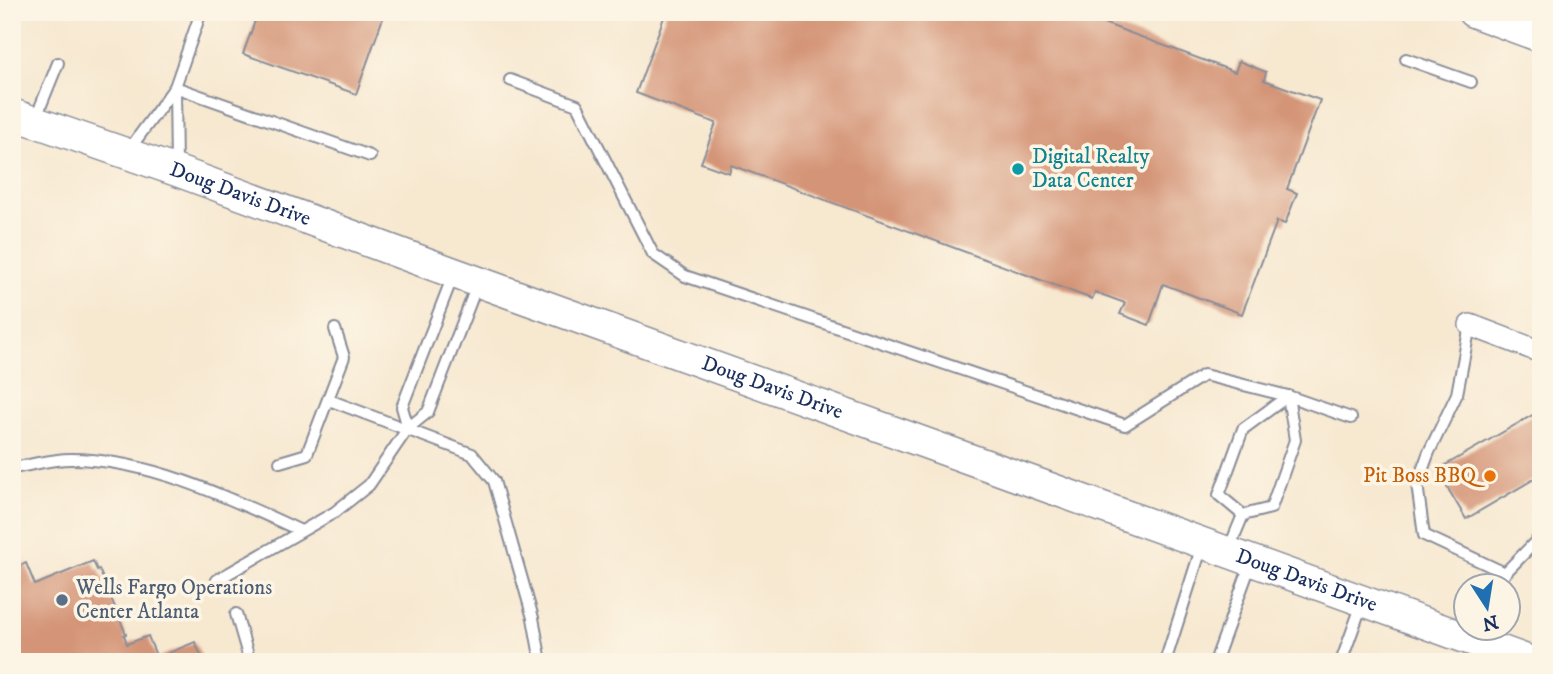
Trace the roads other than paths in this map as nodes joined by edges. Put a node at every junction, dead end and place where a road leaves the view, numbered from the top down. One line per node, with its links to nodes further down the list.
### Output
1 (201, 12): 8 (lane)
2 (1472, 12): 3 (street)
3 (1541, 37)
4 (1406, 59): 7 (lane)
5 (58, 63): 9 (lane)
6 (510, 80): 17 (lane)
7 (1471, 82)
8 (175, 87): 10 (lane); 11 (lane); 12 (lane)
9 (23, 118): 10 (street, Doug Davis Drive)
10 (127, 153): 12 (street, Doug Davis Drive)
11 (370, 156)
12 (177, 171): 13 (street, Doug Davis Drive)
13 (466, 278): 20 (lane); 20 (lane); 26 (street, Doug Davis Drive)
14 (1470, 324): 16 (street); 27 (lane)
15 (335, 329): 18 (lane)
16 (1541, 352)
17 (1288, 396): 19 (lane); 23 (lane); 23 (lane)
18 (329, 400): 20 (lane); 21 (lane)
19 (1351, 418)
20 (408, 428): 24 (lane); 34 (lane)
21 (280, 462)
22 (12, 468): 24 (lane)
23 (1243, 515): 26 (lane)
24 (301, 531): 29 (lane)
25 (1541, 536): 28 (lane)
26 (1228, 552): 30 (street, Doug Davis Drive); 35 (lane); 36 (lane)
27 (1503, 572)
28 (1506, 572)
29 (217, 580)
30 (1363, 601): 32 (street, Doug Davis Drive); 37 (lane)
31 (236, 614): 33 (lane)
32 (1486, 645): 38 (street, Doug Davis Drive)
33 (250, 662)
34 (541, 662)
35 (1165, 662)
36 (1215, 662)
37 (1341, 662)
38 (1532, 662)

